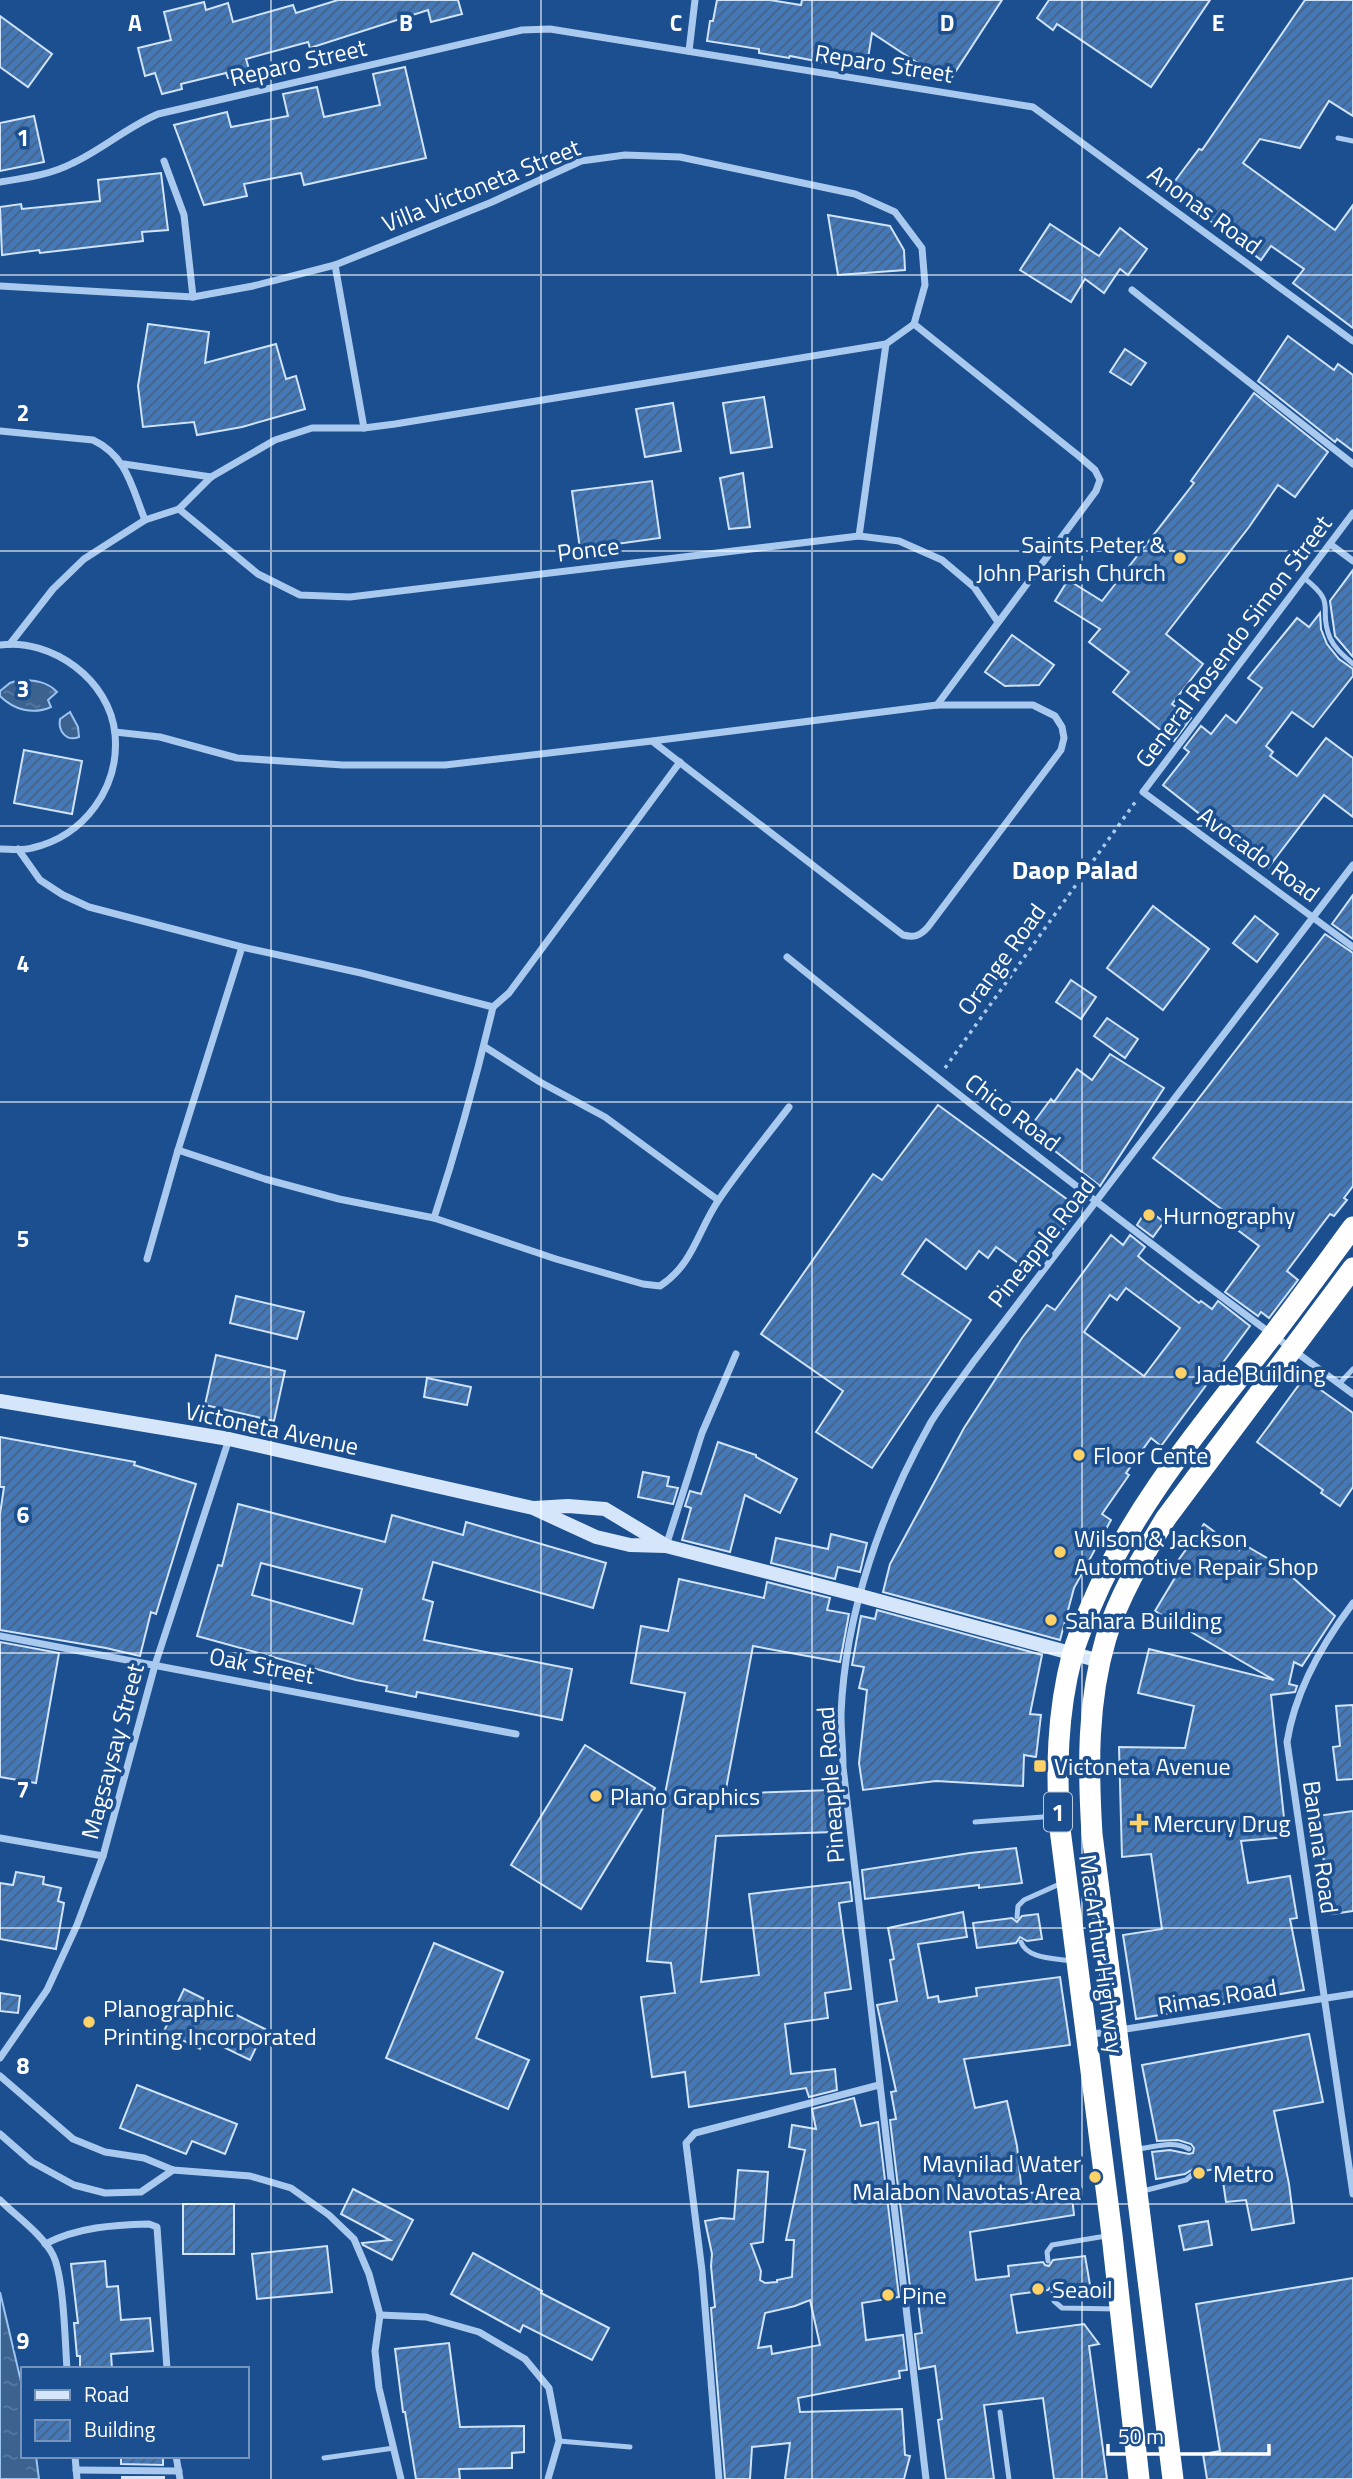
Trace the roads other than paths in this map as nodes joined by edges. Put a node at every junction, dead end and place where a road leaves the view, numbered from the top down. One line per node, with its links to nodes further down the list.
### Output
1 (695, 0): 2 (street)
2 (689, 51): 3 (street, Reparo Street); 7 (street, Reparo Street)
3 (1033, 107): 13 (street, Anonas Road)
4 (1338, 138): 5 (lane)
5 (1353, 141)
6 (164, 161): 11 (street)
7 (0, 182)
8 (335, 265): 11 (street, Villa Victoneta Street); 12 (street, Villa Victoneta Street); 15 (street)
9 (0, 286): 11 (street, Villa Victoneta Street)
10 (1132, 290): 18 (street)
11 (193, 297)
12 (914, 324): 14 (street); 27 (street)
13 (1353, 341)
14 (886, 344): 15 (street); 23 (street)
15 (364, 428): 19 (street)
16 (0, 431): 17 (street)
17 (124, 464): 19 (street); 22 (street)
18 (1353, 464)
19 (211, 477): 20 (street)
20 (179, 509): 22 (street); 23 (street, Ponce)
21 (1353, 513): 24 (street, General Rosendo Simon Street)
22 (145, 520): 28 (street)
23 (859, 536): 27 (street, Ponce)
24 (1330, 544): 25 (street); 26 (street, General Rosendo Simon Street)
25 (1353, 561)
26 (1304, 578): 30 (lane); 35 (street, General Rosendo Simon Street)
27 (998, 622): 31 (street)
28 (10, 644): 29 (street); 32 (street)
29 (0, 645)
30 (1353, 664)
31 (937, 705): 33 (street); 34 (street)
32 (115, 732): 33 (street); 37 (street)
33 (652, 741): 34 (street)
34 (680, 762): 43 (street)
35 (1143, 792): 39 (street, Avocado Road)
36 (0, 849): 37 (street)
37 (19, 849): 40 (street)
38 (1353, 865): 39 (street, Pineapple Road)
39 (1314, 919): 41 (street, Avocado Road); 48 (street, Pineapple Road)
40 (242, 947): 43 (street); 46 (street)
41 (1353, 947)
42 (787, 957): 48 (street, Chico Road)
43 (493, 1007): 44 (street)
44 (485, 1046): 47 (street); 49 (street)
45 (789, 1107): 47 (street)
46 (178, 1150): 49 (street); 51 (street)
47 (718, 1200): 49 (street)
48 (1097, 1200): 53 (street, Chico Road); 63 (street, Pineapple Road)
49 (434, 1218)
50 (1353, 1227): 53 (highway, MacArthur Highway / 1)
51 (146, 1259)
52 (1353, 1268): 54 (highway, MacArthur Highway / 1)
53 (1272, 1336): 54 (street, Chico Road); 66 (highway, MacArthur Highway / 1)
54 (1291, 1349): 57 (street, Chico Road); 67 (highway, MacArthur Highway / 1)
55 (736, 1354): 62 (street)
56 (1353, 1369): 57 (lane)
57 (1339, 1384): 58 (street, Chico Road)
58 (1353, 1394)
59 (0, 1401): 60 (main road, Victoneta Avenue)
60 (229, 1439): 61 (main road, Victoneta Avenue); 68 (street, Magsaysay Street)
61 (533, 1508): 62 (main road, Victoneta Avenue); 62 (main road, Victoneta Avenue)
62 (666, 1546): 63 (main road, Victoneta Avenue)
63 (861, 1596): 66 (main road, Victoneta Avenue); 84 (street, Pineapple Road)
64 (1353, 1603): 79 (street, Banana Road)
65 (0, 1636): 68 (street, Oak Street)
66 (1073, 1653): 67 (main road, Victoneta Avenue); 70 (highway, MacArthur Highway / 1)
67 (1100, 1661): 80 (highway, MacArthur Highway / 1)
68 (155, 1665): 69 (street, Oak Street); 73 (street, Magsaysay Street)
69 (516, 1734)
70 (1059, 1816): 71 (lane); 74 (highway, MacArthur Highway / 1)
71 (975, 1822)
72 (0, 1838): 73 (street)
73 (103, 1856): 82 (street, Magsaysay Street)
74 (1065, 1882): 75 (lane); 77 (highway, MacArthur Highway / 1)
75 (1017, 1917)
76 (1021, 1942): 77 (lane)
77 (1076, 1962): 81 (highway, MacArthur Highway / 1)
78 (1353, 1994): 79 (street, Rimas Road)
79 (1323, 1999): 80 (street, Rimas Road); 91 (street, Banana Road)
80 (1116, 2031): 81 (street, Rimas Road); 87 (highway, MacArthur Highway / 1)
81 (1087, 2036): 93 (highway, MacArthur Highway / 1)
82 (0, 2058)
83 (0, 2076): 88 (street)
84 (879, 2085): 110 (street); 111 (street, Pineapple Road)
85 (0, 2134): 88 (street)
86 (1189, 2149): 87 (lane)
87 (1131, 2150): 90 (highway, MacArthur Highway / 1)
88 (173, 2171): 98 (street)
89 (1193, 2174): 90 (lane)
90 (1136, 2192): 114 (highway, MacArthur Highway / 1)
91 (1353, 2194)
92 (0, 2200): 94 (street)
93 (1112, 2235): 95 (lane); 97 (highway, MacArthur Highway / 1)
94 (46, 2244): 99 (street); 100 (street)
95 (1048, 2261)
96 (1053, 2290): 97 (lane)
97 (1121, 2309): 113 (highway, MacArthur Highway / 1)
98 (380, 2315): 102 (street); 104 (street)
99 (67, 2367)
100 (167, 2367)
101 (1000, 2412): 112 (lane)
102 (559, 2441): 103 (lane); 109 (street)
103 (630, 2447)
104 (394, 2448): 105 (lane); 108 (street)
105 (324, 2458)
106 (77, 2475): 107 (street)
107 (179, 2475)
108 (401, 2479)
109 (548, 2479)
110 (719, 2479)
111 (926, 2479)
112 (1009, 2479)
113 (1139, 2479)
114 (1173, 2479)

